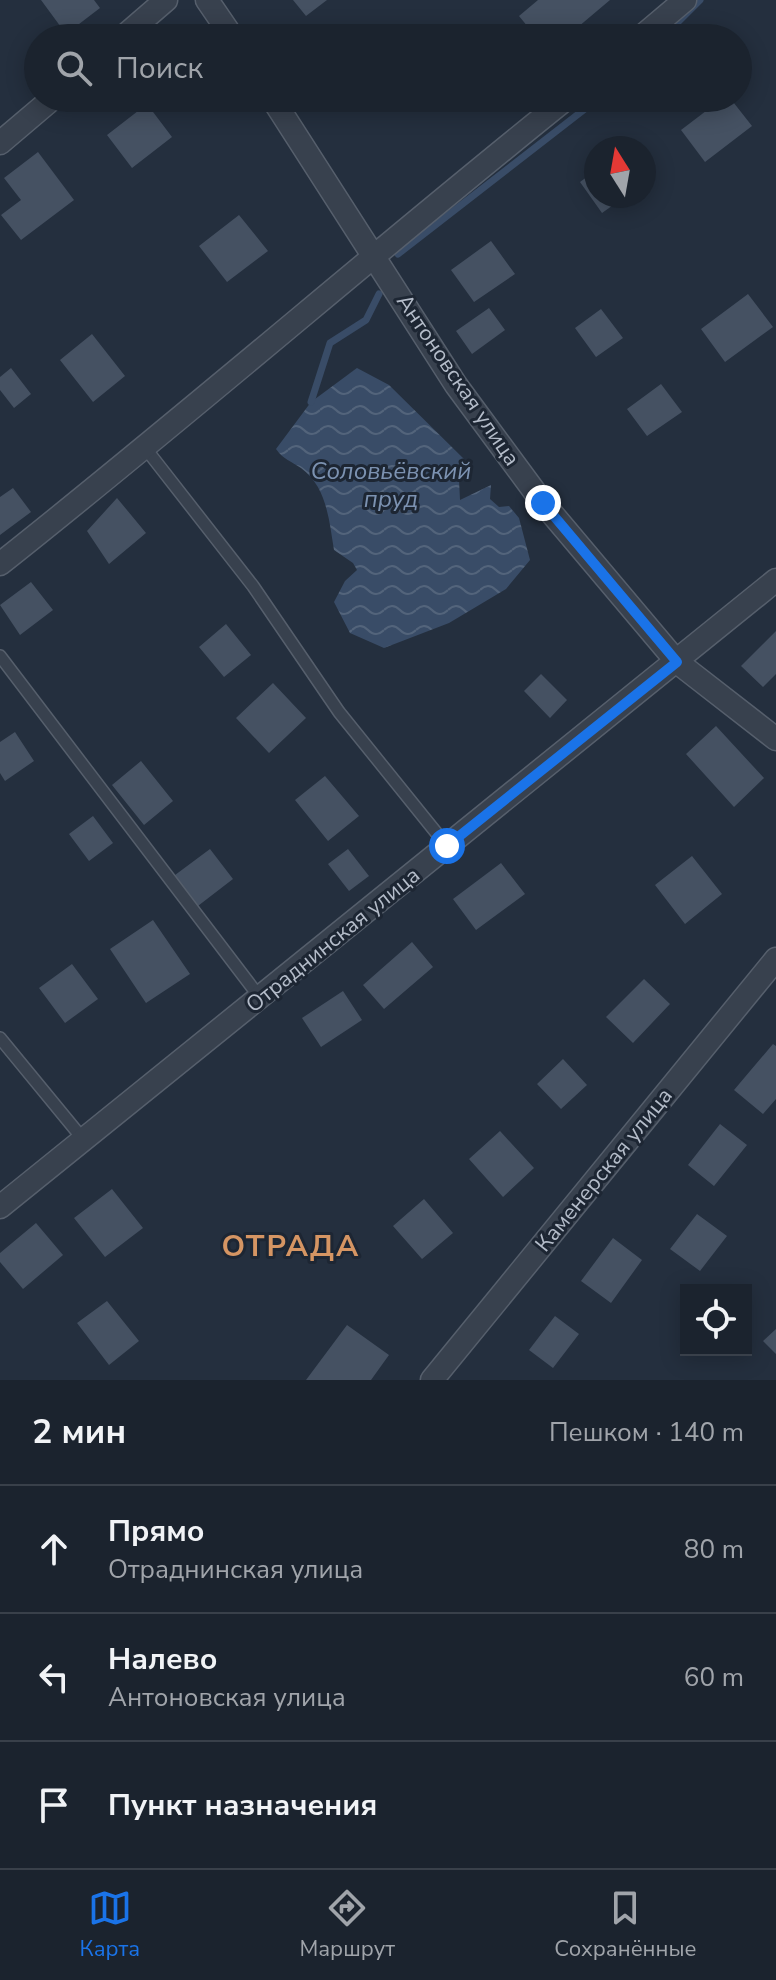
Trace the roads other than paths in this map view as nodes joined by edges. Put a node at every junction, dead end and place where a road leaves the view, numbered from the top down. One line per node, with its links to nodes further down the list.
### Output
1 (166, 0): 4 (street)
2 (207, 0): 5 (street)
3 (685, 0): 6 (street)
4 (138, 24)
5 (223, 24)
6 (657, 24)
7 (37, 112): 10 (street)
8 (281, 112): 11 (street, Антоновская улица)
9 (549, 112): 11 (street)
10 (0, 143)
11 (374, 252): 12 (street); 16 (street, Антоновская улица)
12 (146, 449): 13 (street); 18 (lane)
13 (0, 564)
14 (776, 580): 16 (street, Отраднинская улица)
15 (0, 656): 20 (lane)
16 (677, 662): 17 (street, Антоновская улица); 18 (street, Отраднинская улица)
17 (776, 739)
18 (447, 846): 20 (street, Отраднинская улица)
19 (776, 959): 24 (street, Каменерская улица)
20 (261, 999): 22 (street, Отраднинская улица)
21 (0, 1038): 22 (lane)
22 (83, 1139): 23 (street, Отраднинская улица)
23 (0, 1207)
24 (432, 1380)

